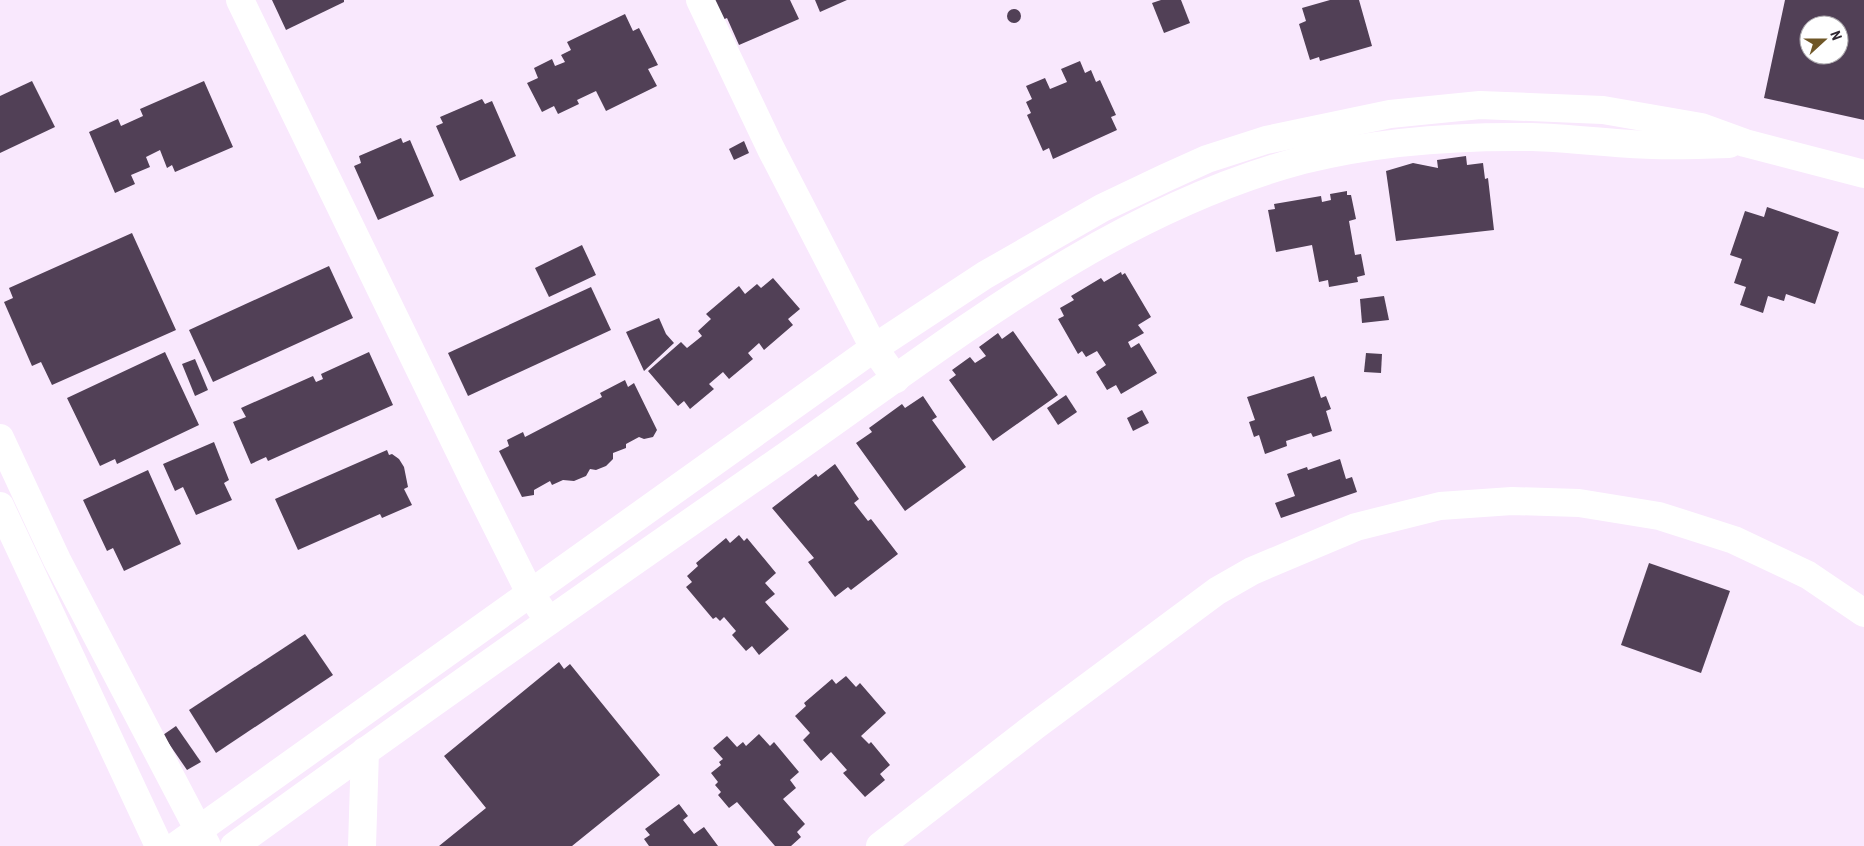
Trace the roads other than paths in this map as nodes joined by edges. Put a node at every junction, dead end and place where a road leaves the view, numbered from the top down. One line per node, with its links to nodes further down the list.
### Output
1 (240, 0): 9 (street)
2 (700, 0): 5 (street)
3 (1745, 143): 4 (street); 5 (street); 6 (street)
4 (1864, 174)
5 (874, 348): 6 (street); 9 (street)
6 (896, 379): 11 (street)
7 (0, 438): 13 (street)
8 (0, 506): 14 (street)
9 (531, 594): 11 (street); 13 (street)
10 (1864, 613): 17 (street)
11 (549, 620): 12 (street)
12 (365, 751): 15 (street); 16 (street)
13 (194, 841)
14 (159, 846)
15 (234, 846)
16 (362, 846)
17 (880, 846)

